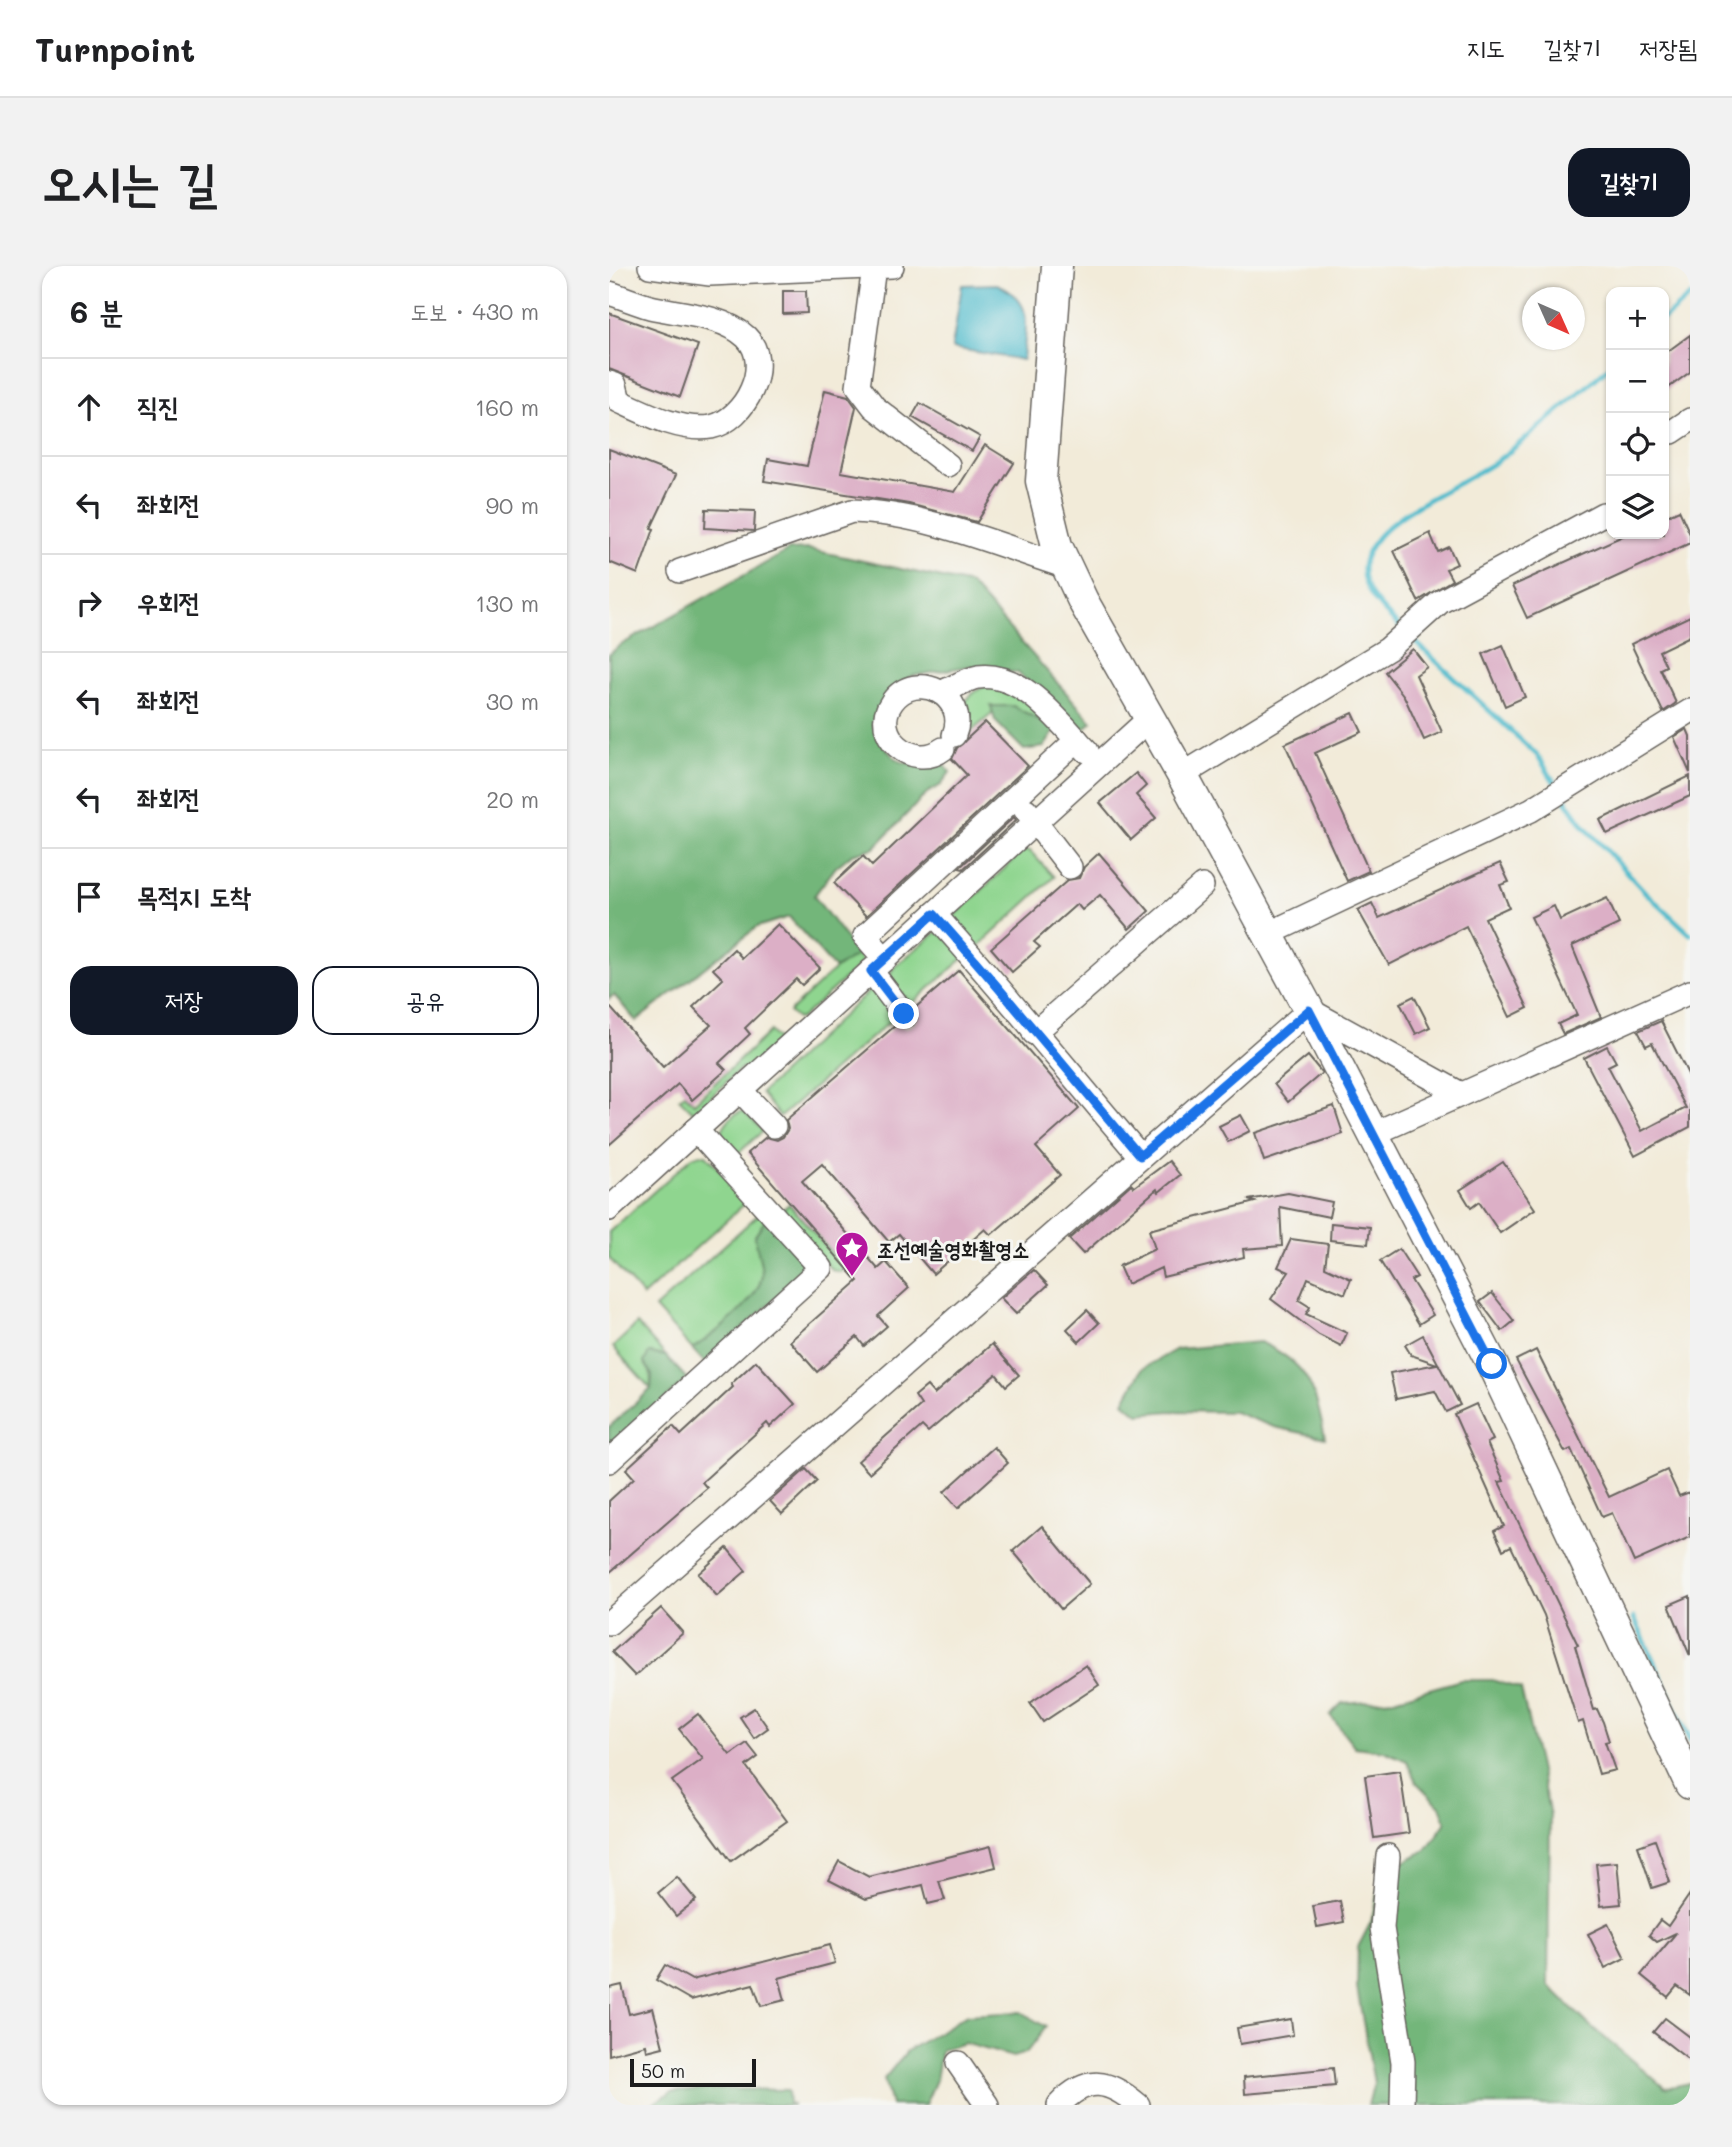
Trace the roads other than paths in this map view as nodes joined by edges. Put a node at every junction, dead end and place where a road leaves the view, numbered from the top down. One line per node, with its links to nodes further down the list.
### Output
1 (650, 266): 4 (street)
2 (892, 266): 4 (street)
3 (1057, 266): 9 (main road)
4 (874, 267): 7 (street)
5 (609, 293): 6 (street)
6 (609, 383)
7 (948, 465)
8 (1603, 514): 16 (street)
9 (1067, 567): 10 (street); 13 (main road)
10 (680, 571)
11 (942, 692): 11 (street); 14 (street)
12 (1690, 711): 22 (street)
13 (1149, 719): 15 (street); 16 (main road)
14 (1077, 740): 15 (street); 17 (street)
15 (1099, 764): 18 (street)
16 (1182, 775): 22 (main road)
17 (1015, 796): 18 (street); 23 (street)
18 (1035, 822): 19 (street); 21 (street)
19 (1070, 867)
20 (1202, 886): 27 (street)
21 (934, 914): 23 (street); 27 (street)
22 (1268, 934): 25 (main road)
23 (878, 965): 26 (street); 28 (street)
24 (1690, 992): 29 (street)
25 (1309, 1010): 29 (street); 32 (main road); 33 (street)
26 (904, 1014)
27 (1034, 1033): 33 (street)
28 (740, 1090): 30 (street); 31 (street)
29 (1461, 1094): 32 (street)
30 (773, 1126)
31 (696, 1130): 34 (street); 35 (street)
32 (1373, 1134): 37 (main road)
33 (1140, 1156): 36 (street)
34 (609, 1209)
35 (609, 1461)
36 (609, 1623)
37 (1690, 1784)
38 (1388, 1856): 43 (street)
39 (958, 2063): 40 (street)
40 (987, 2105)
41 (1059, 2105): 42 (street)
42 (1138, 2105)
43 (1402, 2105)

